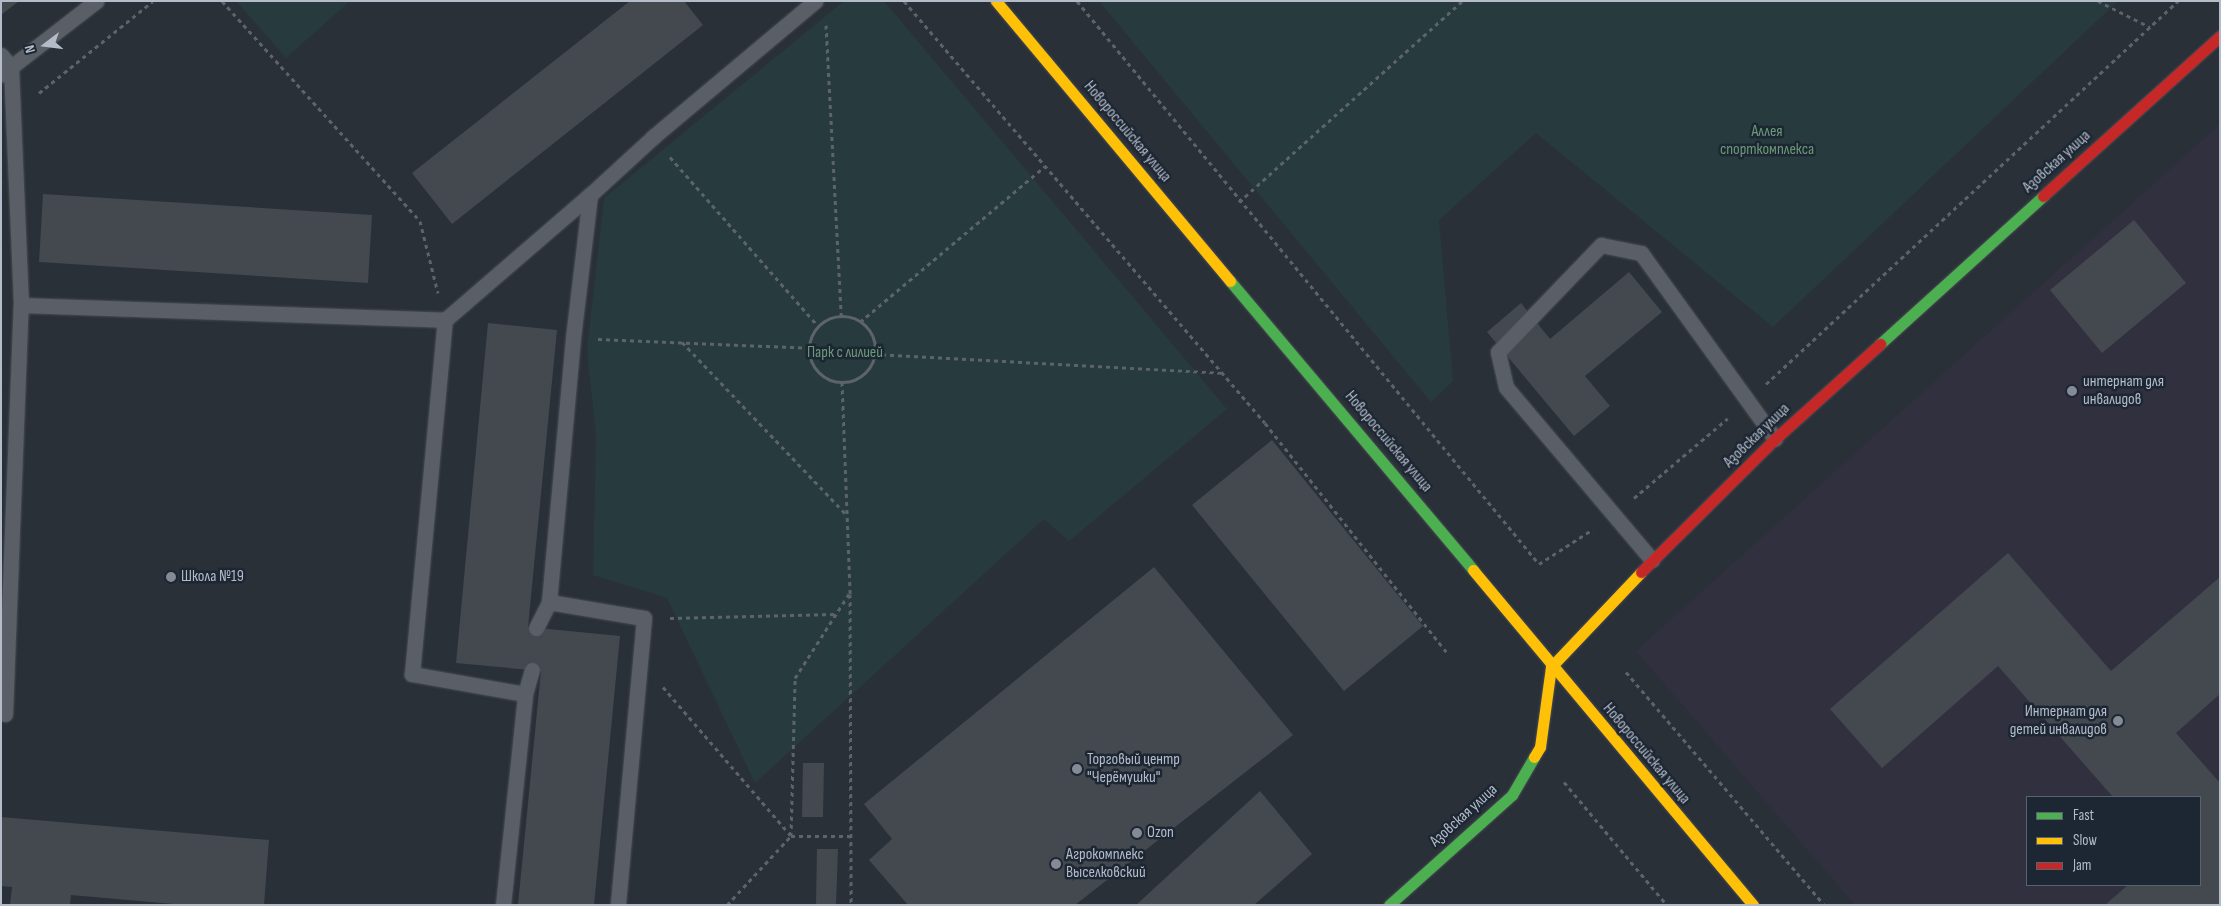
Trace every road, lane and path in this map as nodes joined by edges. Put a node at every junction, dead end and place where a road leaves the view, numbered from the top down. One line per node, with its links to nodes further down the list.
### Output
1 (96, 1): 15 (lane)
2 (153, 1): 16 (path)
3 (222, 1): 23 (path)
4 (815, 1): 17 (lane)
5 (904, 1): 18 (path)
6 (996, 1): 44 (main road, Новороссийская улица)
7 (1077, 1): 20 (path)
8 (1462, 1): 20 (path)
9 (2098, 1): 12 (path)
10 (2178, 1): 12 (path)
11 (825, 21): 22 (path)
12 (2150, 27): 32 (path)
13 (2220, 36): 33 (main road, Азовская улица)
14 (1, 55): 15 (lane)
15 (6, 71): 16 (lane)
16 (13, 114): 21 (lane)
17 (653, 137): 19 (lane); 25 (path)
18 (1044, 166): 24 (path); 30 (path)
19 (590, 195): 23 (lane); 26 (lane)
20 (1239, 202): 35 (path)
21 (21, 306): 23 (lane); 48 (lane)
22 (841, 316): 24 (path); 25 (path)
23 (445, 320): 47 (lane)
24 (860, 322): 29 (path)
25 (818, 326): 28 (path)
26 (573, 338): 27 (path); 38 (lane)
27 (682, 342): 28 (path); 34 (path)
28 (808, 348): 31 (path)
29 (874, 354): 30 (path); 31 (path)
30 (1222, 373): 42 (path)
31 (842, 382): 34 (path)
32 (1746, 402): 33 (lane); 35 (path); 35 (lane)
33 (1775, 439): 36 (main road, Азовская улица)
34 (846, 515): 37 (path)
35 (1612, 516): 36 (lane)
36 (1652, 560): 44 (main road, Азовская улица)
37 (850, 594): 39 (path); 51 (path)
38 (549, 602): 40 (lane); 41 (lane)
39 (837, 614): 40 (path); 50 (path)
40 (644, 618): 43 (lane)
41 (536, 628)
42 (1448, 653)
43 (641, 661): 50 (path); 53 (lane)
44 (1551, 667): 56 (main road, Азовская улица); 58 (main road, Новороссийская улица)
45 (532, 670): 47 (lane)
46 (1626, 672): 59 (path)
47 (526, 694): 52 (lane)
48 (5, 714)
49 (1564, 782): 57 (path)
50 (791, 836): 51 (path); 54 (path)
51 (851, 836): 55 (path)
52 (503, 905)
53 (618, 905)
54 (727, 905)
55 (851, 905)
56 (1389, 905)
57 (1667, 905)
58 (1753, 905)
59 (1824, 905)

